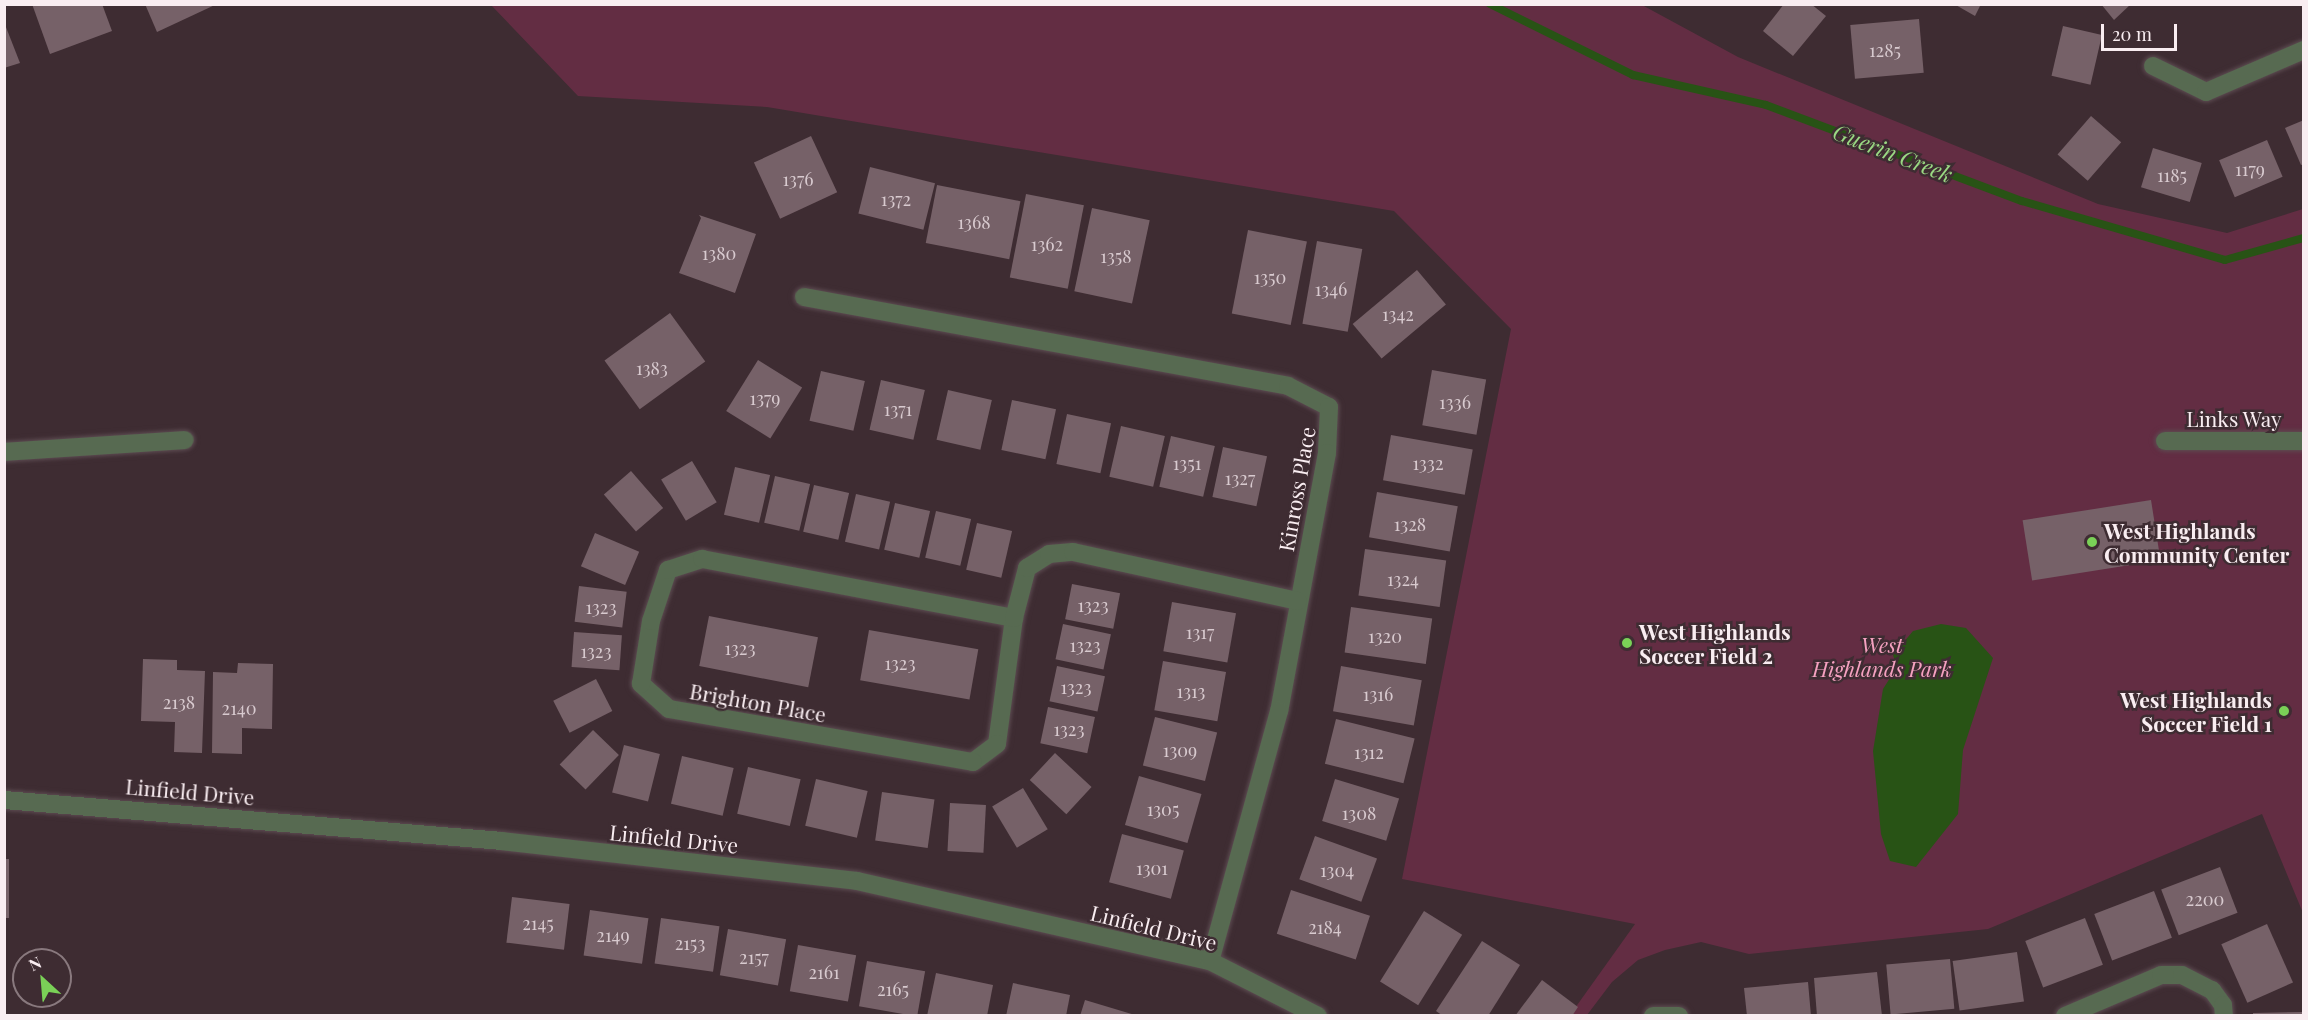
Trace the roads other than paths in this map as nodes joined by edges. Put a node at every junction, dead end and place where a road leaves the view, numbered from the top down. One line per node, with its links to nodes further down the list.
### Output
1 (2304, 50): 2 (street)
2 (2153, 66)
3 (804, 297): 8 (street, Kinross Place)
4 (185, 441): 7 (street)
5 (2165, 441): 6 (street, Links Way)
6 (2304, 441)
7 (4, 452)
8 (1298, 601): 9 (street, Brighton Place); 11 (street, Kinross Place)
9 (1014, 618): 9 (street, Brighton Place)
10 (4, 800): 11 (street, Linfield Drive)
11 (1210, 961): 12 (street, Linfield Drive)
12 (1318, 1016)
13 (1653, 1016): 14 (street)
14 (1678, 1016)
15 (2065, 1016): 16 (street)
16 (2224, 1016)

